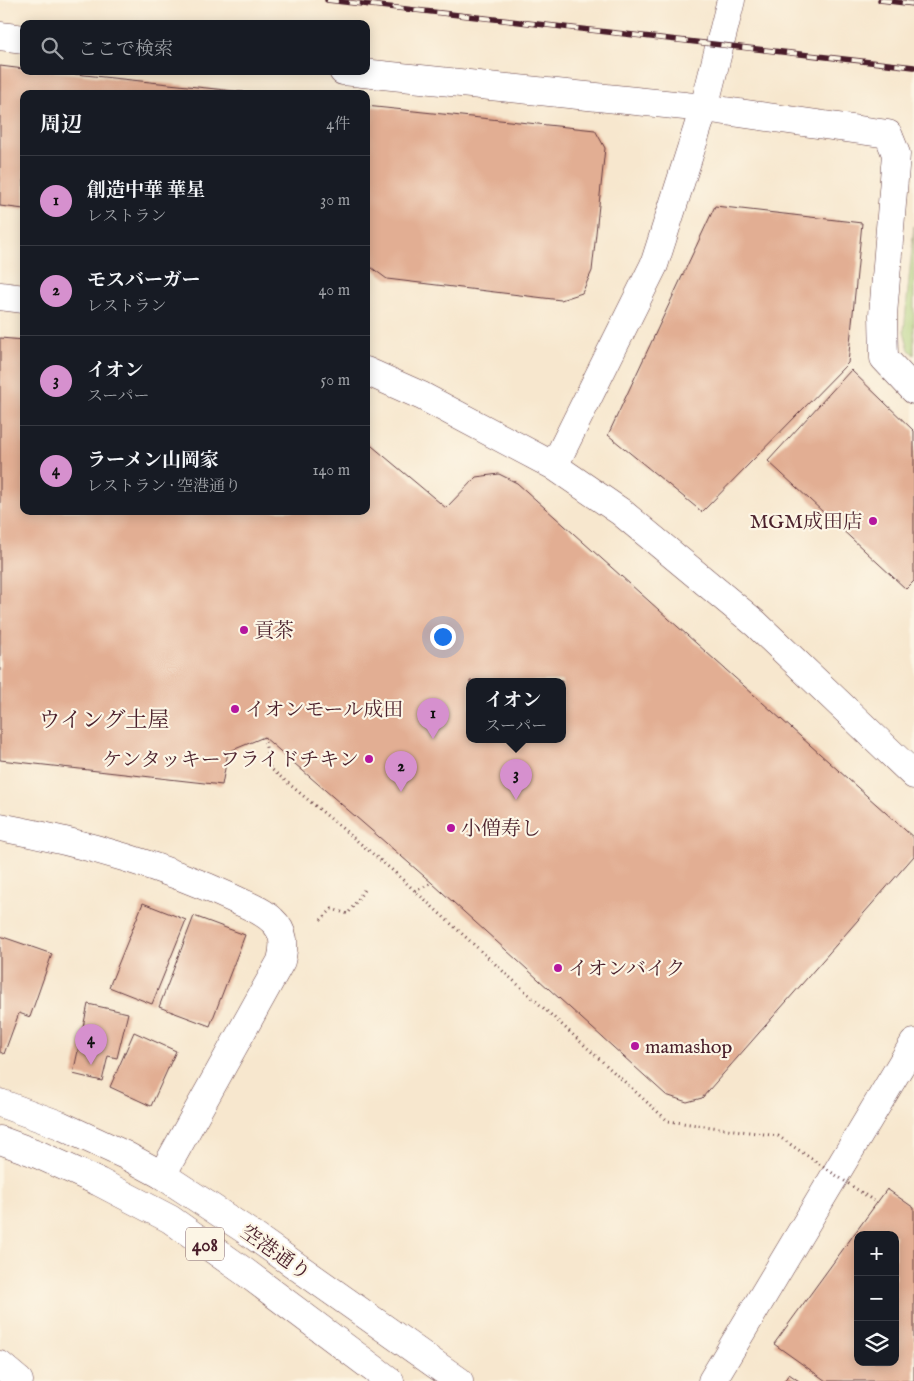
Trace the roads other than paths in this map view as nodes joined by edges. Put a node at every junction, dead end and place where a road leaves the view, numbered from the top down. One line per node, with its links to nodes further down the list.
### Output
1 (731, 0): 5 (main road)
2 (0, 36): 3 (main road)
3 (20, 38)
4 (370, 74): 5 (main road)
5 (704, 108): 9 (main road); 10 (main road)
6 (0, 296): 7 (main road)
7 (20, 298)
8 (370, 374): 10 (main road)
9 (914, 390)
10 (554, 466): 11 (main road)
11 (914, 775)
12 (0, 827): 16 (main road)
13 (914, 1043): 21 (main road)
14 (0, 1103): 16 (main road, 空港通り / 408)
15 (0, 1140): 19 (main road, 空港通り / 408)
16 (162, 1175): 20 (main road, 空港通り / 408)
17 (0, 1365): 18 (main road)
18 (19, 1381)
19 (390, 1381)
20 (459, 1381)
21 (712, 1381)

